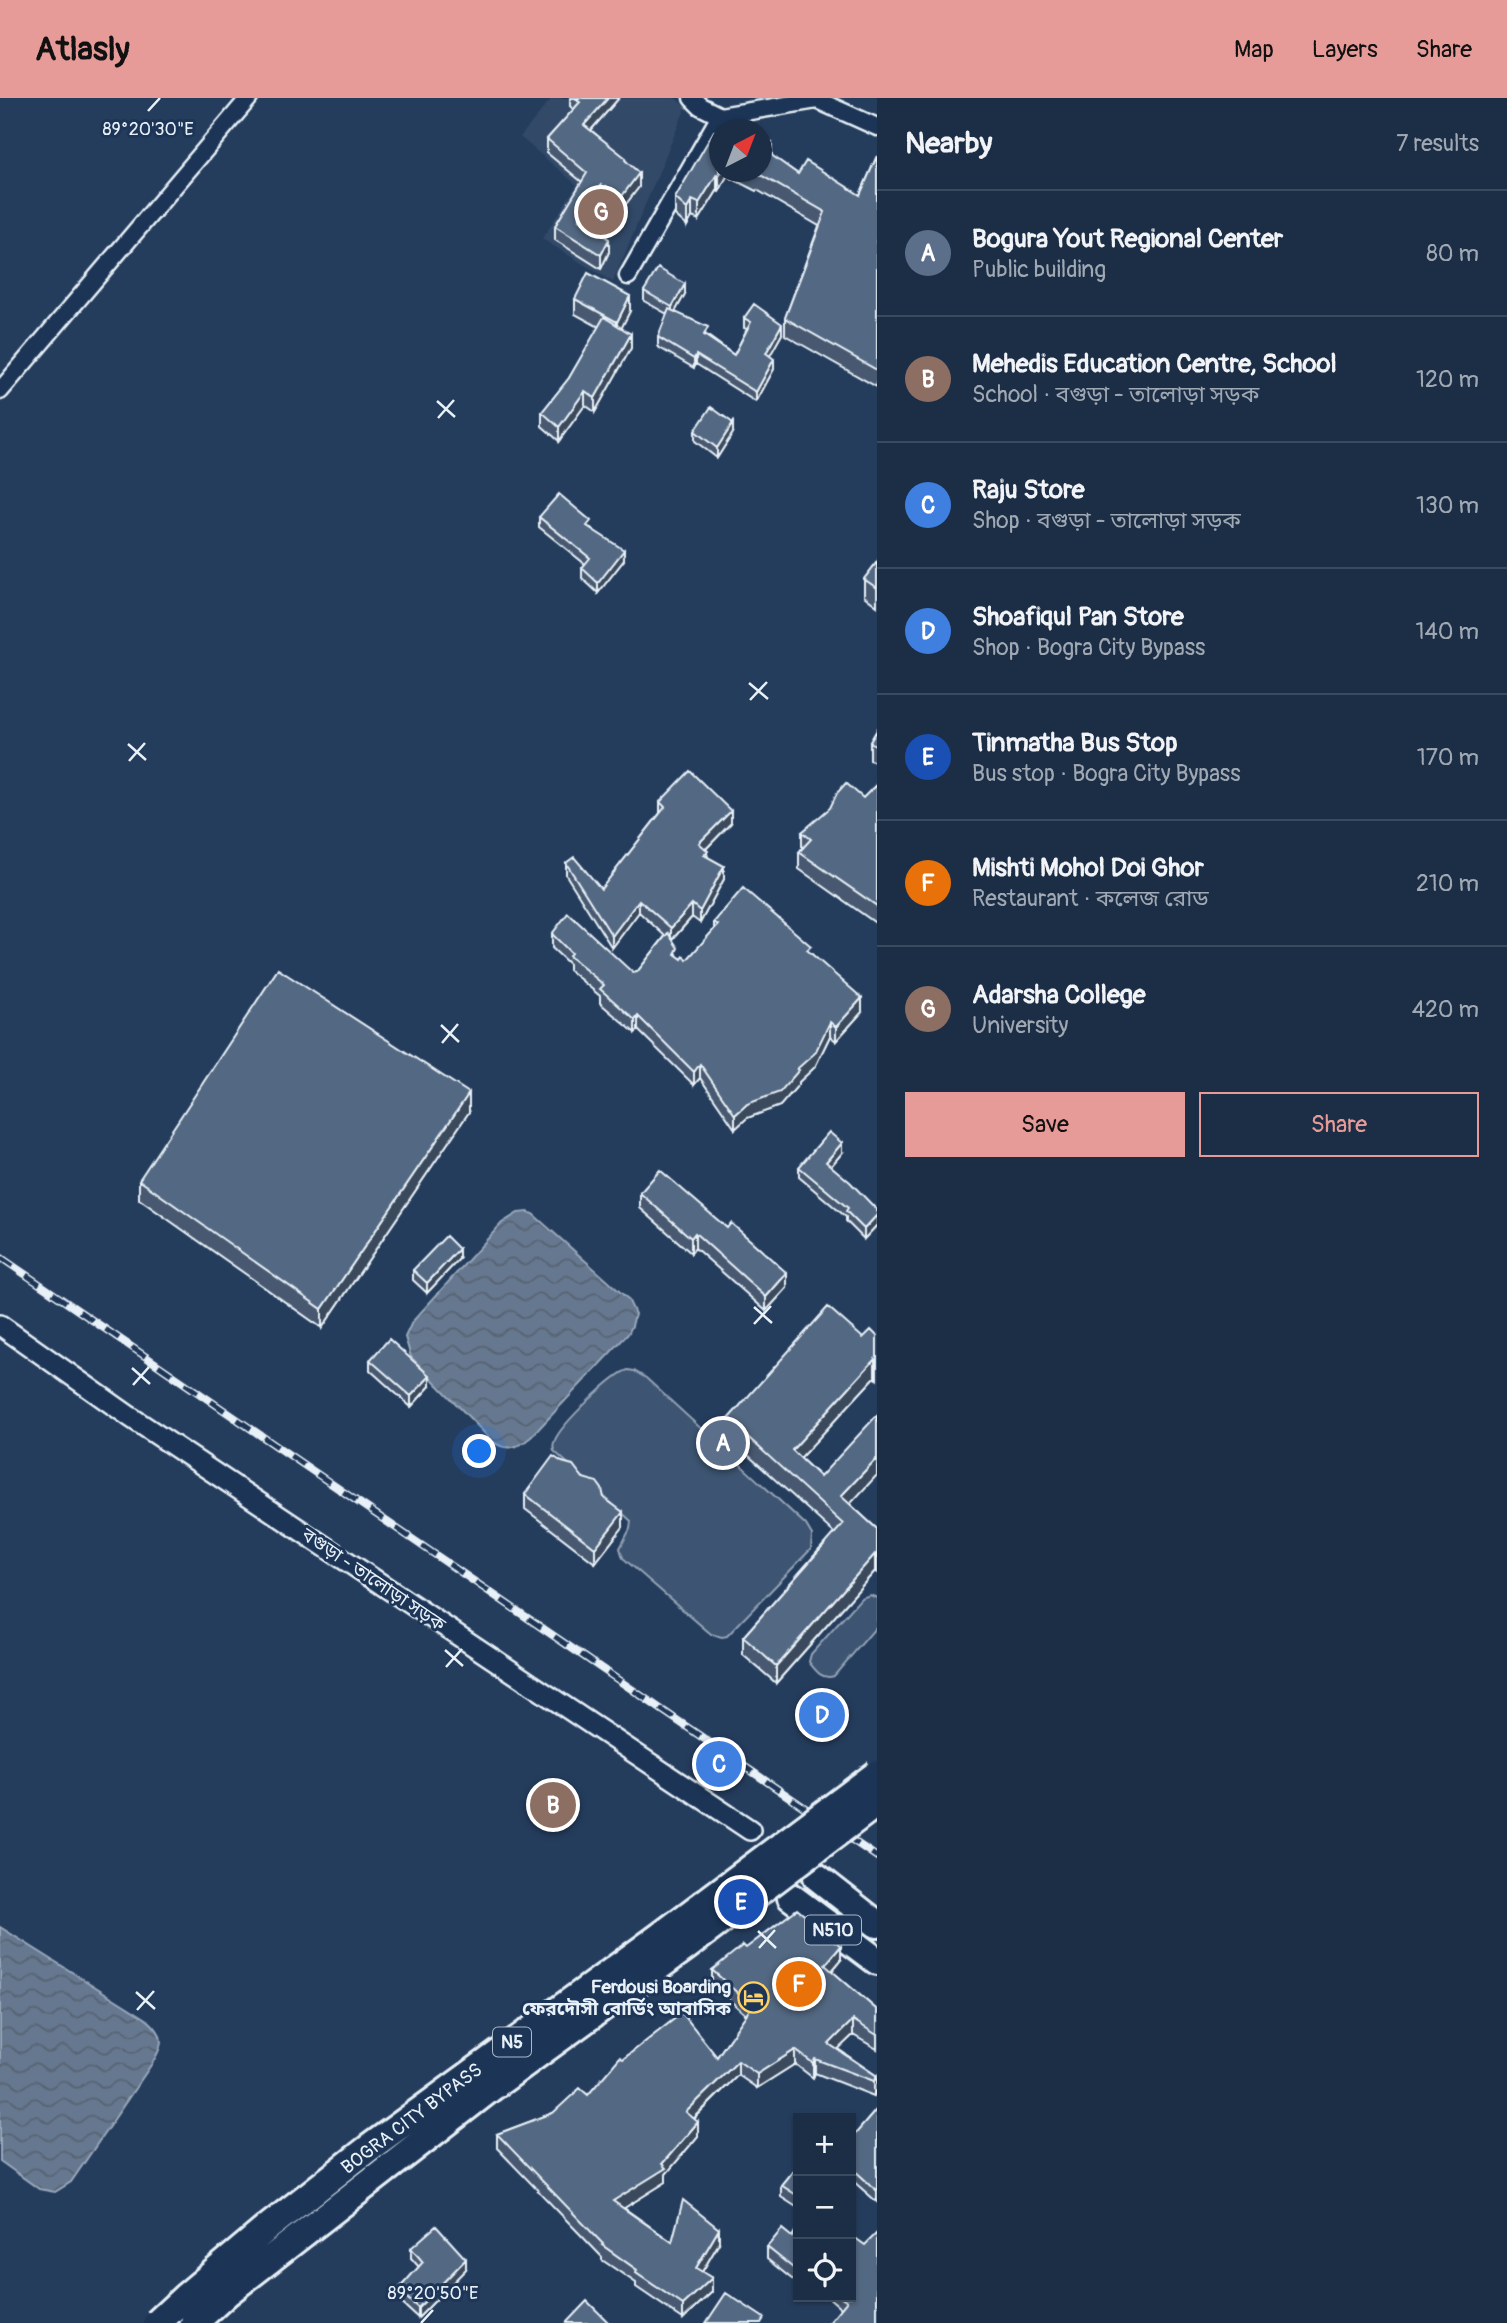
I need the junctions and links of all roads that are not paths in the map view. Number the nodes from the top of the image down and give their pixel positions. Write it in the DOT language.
graph roads {
  1 [pos="249,98"];
  2 [pos="692,98"];
  3 [pos="720,116"];
  4 [pos="877,127"];
  5 [pos="628,276"];
  6 [pos="0,391"];
  7 [pos="0,1325"];
  8 [pos="877,1774"];
  9 [pos="877,1803"];
  10 [pos="750,1830"];
  11 [pos="817,1877"];
  12 [pos="791,1896"];
  13 [pos="877,1924"];
  14 [pos="877,1961"];
  15 [pos="157,2323"];
  16 [pos="194,2323"];
  1 -- 6 [label="street"];
  2 -- 3 [label="street"];
  3 -- 4 [label="street"];
  3 -- 5 [label="street"];
  7 -- 10 [label="street, বগুড়া - তালোড়া সড়ক"];
  8 -- 15 [label="highway, BOGRA CITY BYPASS / N5, bridge"];
  9 -- 16 [label="highway, BOGRA CITY BYPASS / N5, bridge"];
  11 -- 13 [label="highway, N510"];
  12 -- 14 [label="highway, N510"];
}
